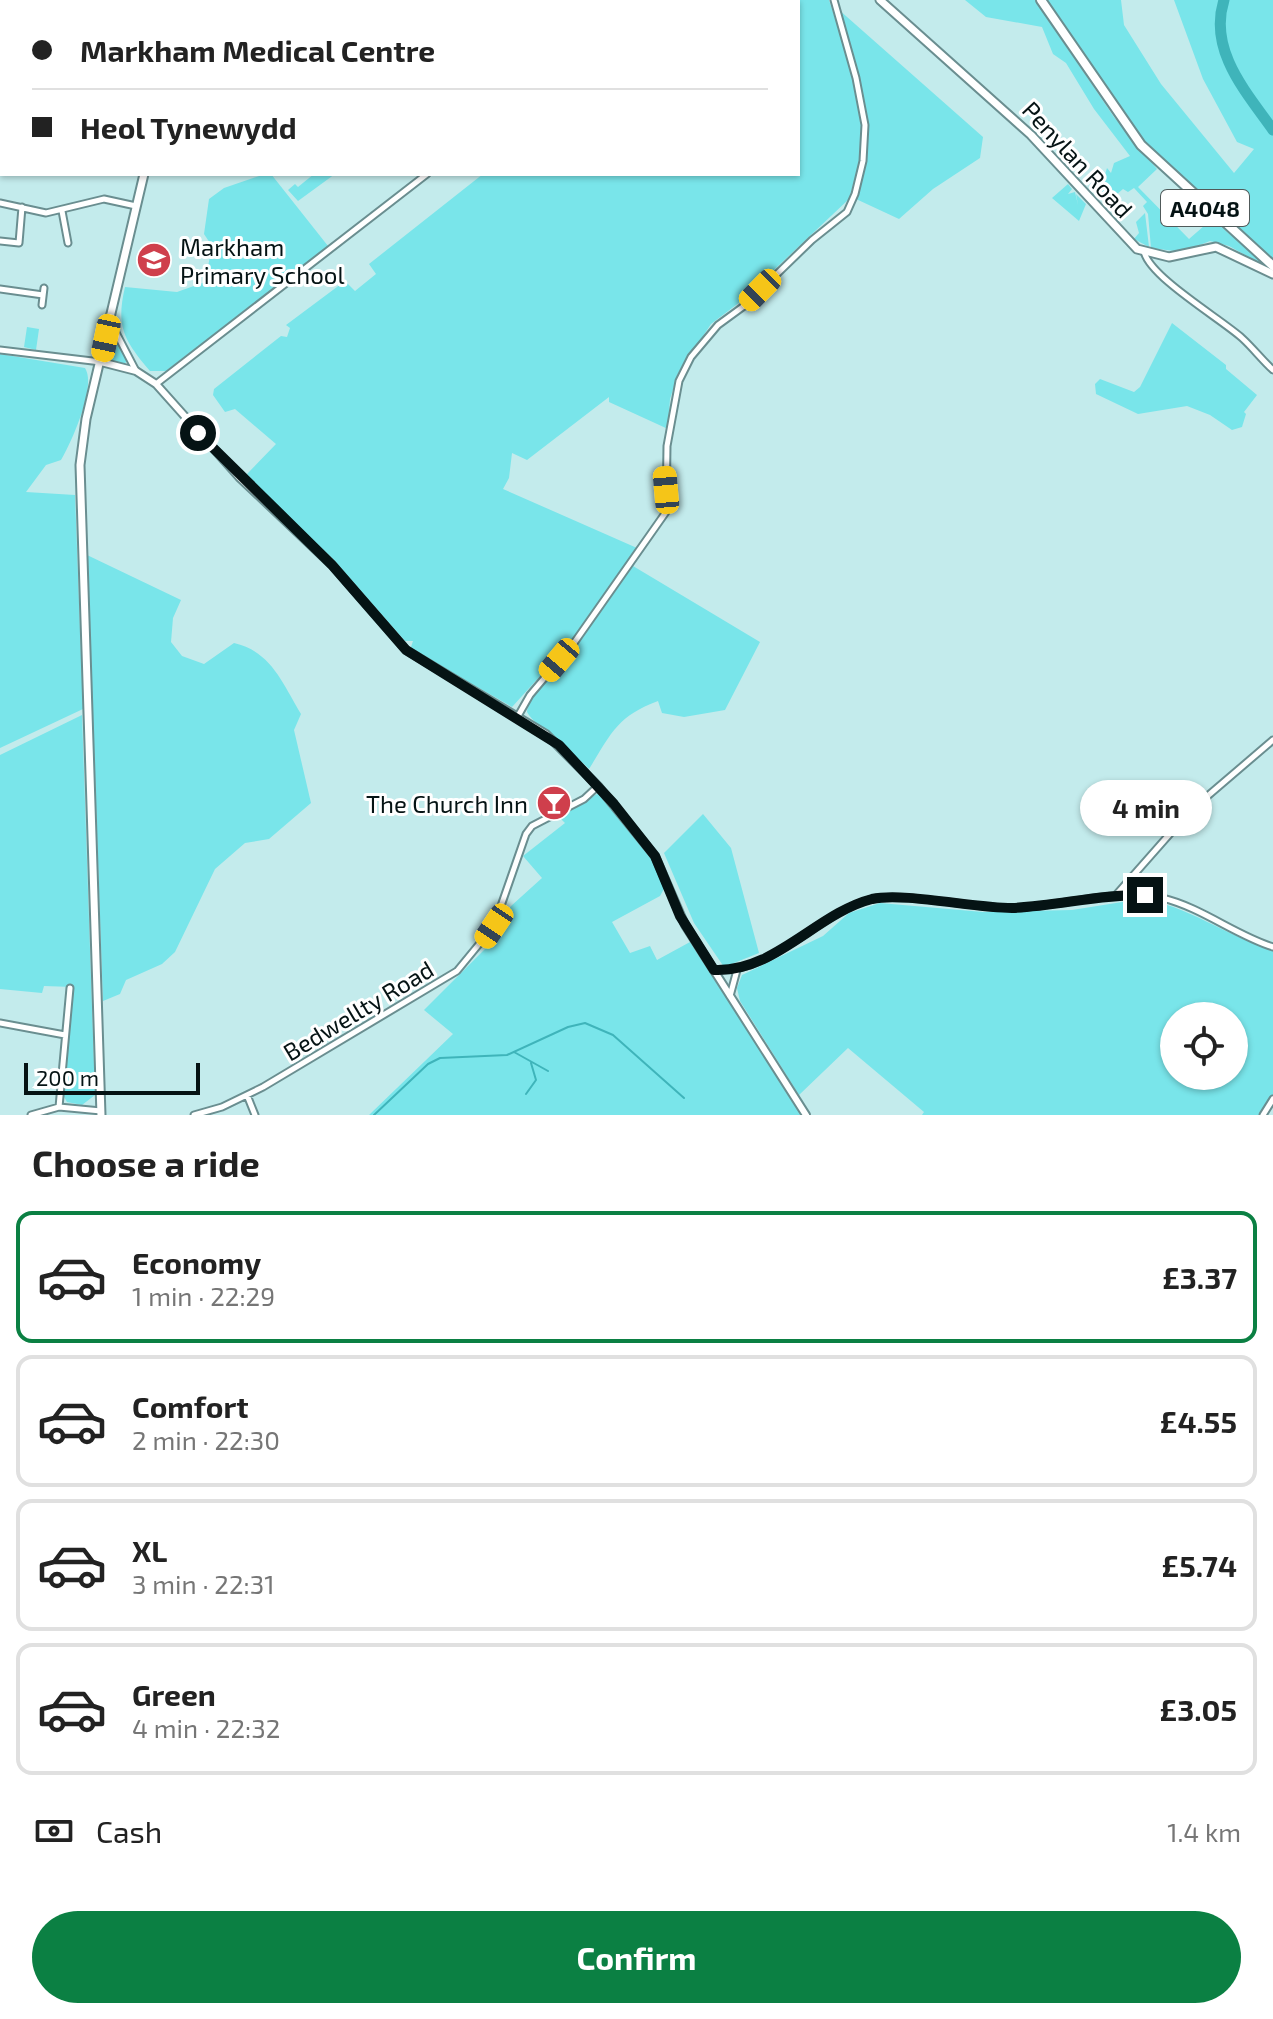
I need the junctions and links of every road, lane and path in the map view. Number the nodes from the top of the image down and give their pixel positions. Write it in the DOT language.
graph roads {
  1 [pos="834,0"];
  2 [pos="880,0"];
  3 [pos="1041,0"];
  4 [pos="144,176"];
  5 [pos="424,176"];
  6 [pos="0,203"];
  7 [pos="136,206"];
  8 [pos="22,207"];
  9 [pos="62,211"];
  10 [pos="0,241"];
  11 [pos="68,243"];
  12 [pos="1144,251"];
  13 [pos="1273,266"];
  14 [pos="1273,274"];
  15 [pos="0,289"];
  16 [pos="42,305"];
  17 [pos="109,320"];
  18 [pos="0,350"];
  19 [pos="101,362"];
  20 [pos="1273,370"];
  21 [pos="136,371"];
  22 [pos="156,384"];
  23 [pos="518,716"];
  24 [pos="1273,740"];
  25 [pos="598,786"];
  26 [pos="1115,896"];
  27 [pos="1273,947"];
  28 [pos="714,970"];
  29 [pos="737,970"];
  30 [pos="70,988"];
  31 [pos="730,996"];
  32 [pos="0,1023"];
  33 [pos="65,1035"];
  34 [pos="247,1095"];
  35 [pos="1273,1099"];
  36 [pos="59,1107"];
  37 [pos="101,1113"];
  38 [pos="31,1115"];
  39 [pos="194,1115"];
  40 [pos="255,1115"];
  41 [pos="806,1115"];
  42 [pos="1263,1115"];
  1 -- 23 [label="street"];
  2 -- 12 [label="main road, Penylan Road"];
  3 -- 13 [label="main road, A4048"];
  4 -- 7 [label="main road"];
  5 -- 22 [label="street"];
  6 -- 8 [label="street"];
  7 -- 9 [label="street"];
  7 -- 17 [label="main road"];
  8 -- 9 [label="street"];
  8 -- 10 [label="street"];
  9 -- 11 [label="street"];
  12 -- 14 [label="main road"];
  12 -- 20 [label="street"];
  15 -- 16 [label="street"];
  17 -- 19 [label="main road"];
  17 -- 21 [label="street"];
  18 -- 19 [label="street"];
  19 -- 21 [label="street"];
  19 -- 37 [label="main road"];
  21 -- 22 [label="street"];
  22 -- 23 [label="street"];
  23 -- 25 [label="street"];
  24 -- 26 [label="street"];
  25 -- 28 [label="street"];
  25 -- 34 [label="street, Bedwellty Road"];
  26 -- 27 [label="street"];
  26 -- 29 [label="street"];
  28 -- 29 [label="street"];
  28 -- 31 [label="street"];
  29 -- 31 [label="street"];
  30 -- 33 [label="street"];
  31 -- 41 [label="street"];
  32 -- 33 [label="street"];
  33 -- 36 [label="street"];
  34 -- 39 [label="street, Bedwellty Road"];
  34 -- 40 [label="street"];
  35 -- 42 [label="street"];
  36 -- 37 [label="street"];
  36 -- 38 [label="street"];
}
